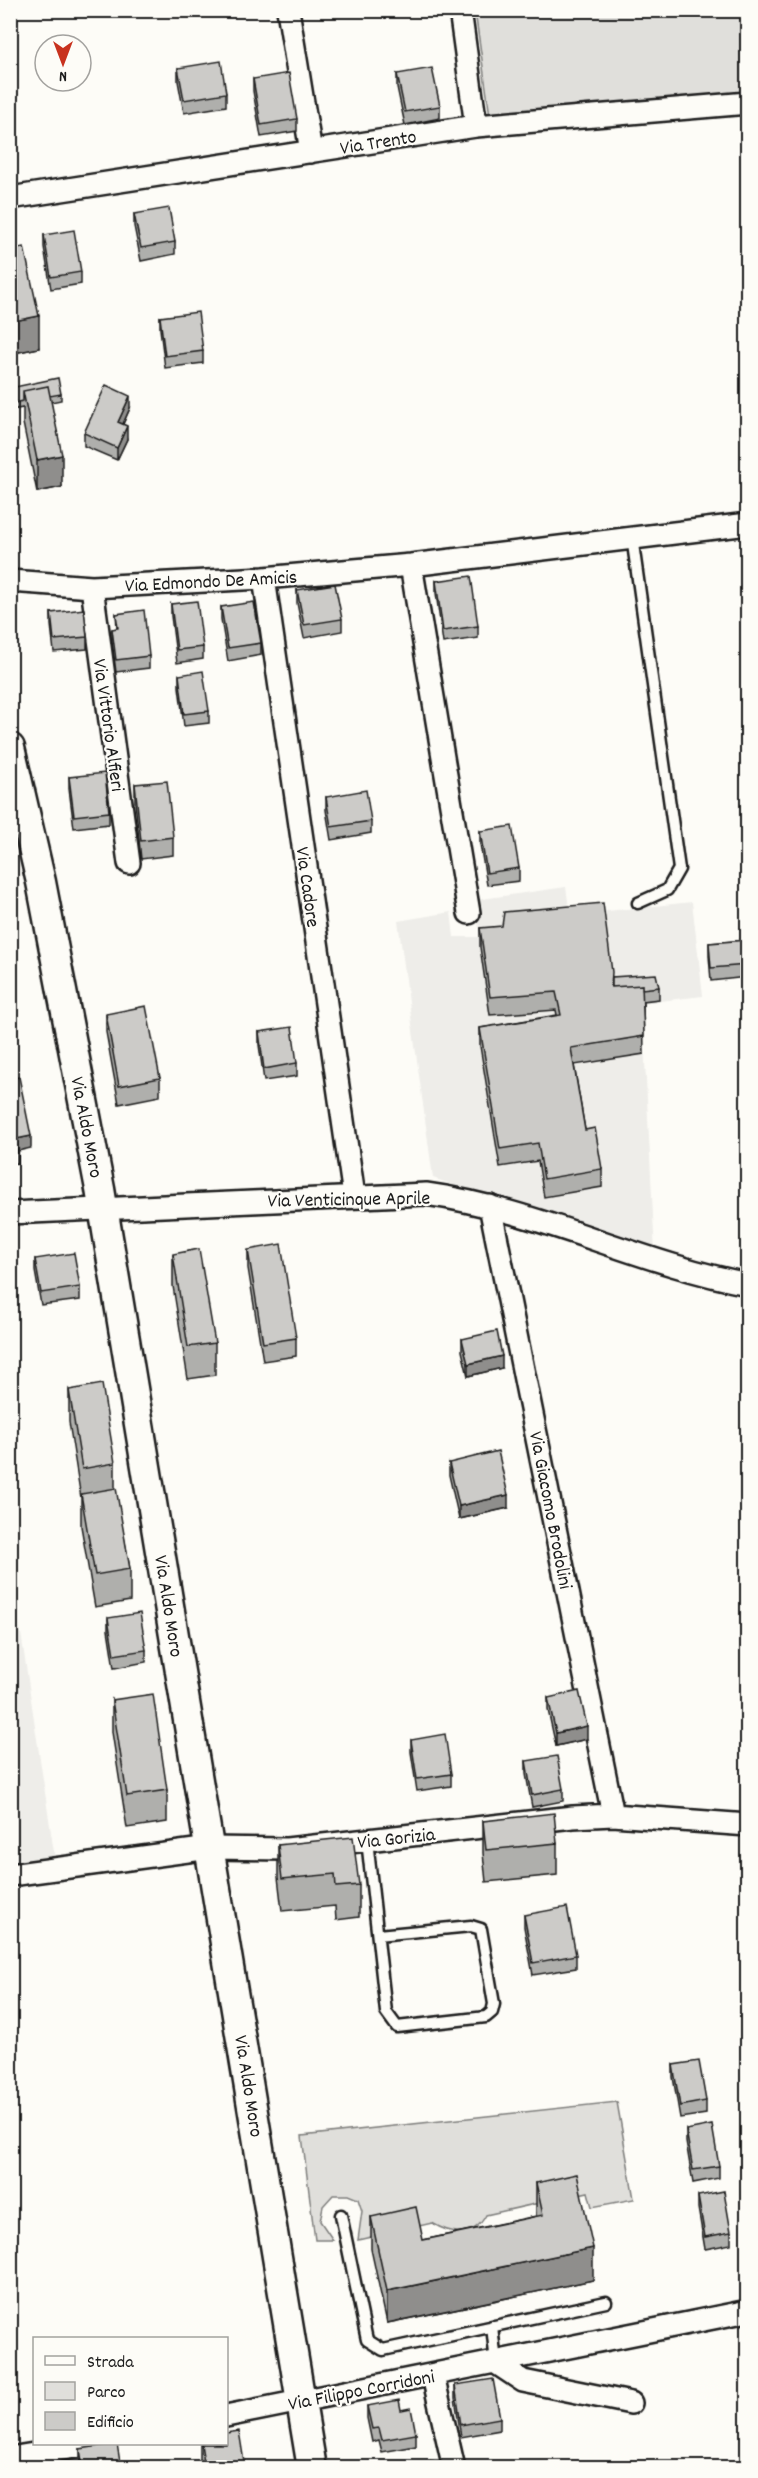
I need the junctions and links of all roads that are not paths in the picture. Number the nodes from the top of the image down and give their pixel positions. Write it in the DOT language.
graph roads {
  1 [pos="288,10"];
  2 [pos="460,10"];
  3 [pos="747,103"];
  4 [pos="477,126"];
  5 [pos="311,152"];
  6 [pos="10,198"];
  7 [pos="747,524"];
  8 [pos="632,537"];
  9 [pos="411,566"];
  10 [pos="264,579"];
  11 [pos="10,581"];
  12 [pos="92,587"];
  13 [pos="10,748"];
  14 [pos="129,863"];
  15 [pos="638,903"];
  16 [pos="469,913"];
  17 [pos="354,1196"];
  18 [pos="490,1206"];
  19 [pos="103,1208"];
  20 [pos="10,1213"];
  21 [pos="747,1284"];
  22 [pos="614,1815"];
  23 [pos="747,1825"];
  24 [pos="367,1840"];
  25 [pos="210,1848"];
  26 [pos="10,1875"];
  27 [pos="378,1935"];
  28 [pos="341,2215"];
  29 [pos="606,2302"];
  30 [pos="747,2311"];
  31 [pos="492,2326"];
  32 [pos="496,2363"];
  33 [pos="433,2376"];
  34 [pos="301,2400"];
  35 [pos="631,2403"];
  36 [pos="228,2416"];
  37 [pos="87,2445"];
  38 [pos="10,2458"];
  39 [pos="312,2468"];
  40 [pos="454,2468"];
  1 -- 5 [label="street"];
  2 -- 4 [label="street"];
  3 -- 4 [label="street, Via Trento"];
  4 -- 5 [label="street, Via Trento"];
  5 -- 6 [label="street, Via Trento"];
  7 -- 8 [label="street, Via Edmondo De Amicis"];
  8 -- 9 [label="street, Via Edmondo De Amicis"];
  8 -- 15 [label="lane"];
  9 -- 10 [label="street, Via Edmondo De Amicis"];
  9 -- 16 [label="street"];
  10 -- 12 [label="street, Via Edmondo De Amicis"];
  10 -- 17 [label="street, Via Cadore"];
  11 -- 12 [label="street, Via Edmondo De Amicis"];
  12 -- 14 [label="street, Via Vittorio Alfieri"];
  13 -- 19 [label="main road, Via Aldo Moro"];
  17 -- 18 [label="street, Via Venticinque Aprile"];
  17 -- 19 [label="street, Via Venticinque Aprile"];
  18 -- 21 [label="street, Via Venticinque Aprile"];
  18 -- 22 [label="street, Via Giacomo Brodolini"];
  19 -- 20 [label="street, Via Venticinque Aprile"];
  19 -- 25 [label="main road, Via Aldo Moro"];
  22 -- 23 [label="street, Via Gorizia"];
  22 -- 24 [label="street, Via Gorizia"];
  24 -- 25 [label="street, Via Gorizia"];
  24 -- 27 [label="lane"];
  25 -- 26 [label="street, Via Gorizia"];
  25 -- 34 [label="main road, Via Aldo Moro"];
  27 -- 27 [label="lane"];
  28 -- 31 [label="lane"];
  29 -- 31 [label="lane"];
  30 -- 32 [label="street, Via Filippo Corridoni"];
  31 -- 32 [label="lane"];
  32 -- 33 [label="street, Via Filippo Corridoni"];
  32 -- 35 [label="street"];
  33 -- 34 [label="street, Via Filippo Corridoni"];
  33 -- 40 [label="street"];
  34 -- 36 [label="street, Via Filippo Corridoni"];
  34 -- 39 [label="main road, Via Aldo Moro"];
  37 -- 38 [label="street"];
}
